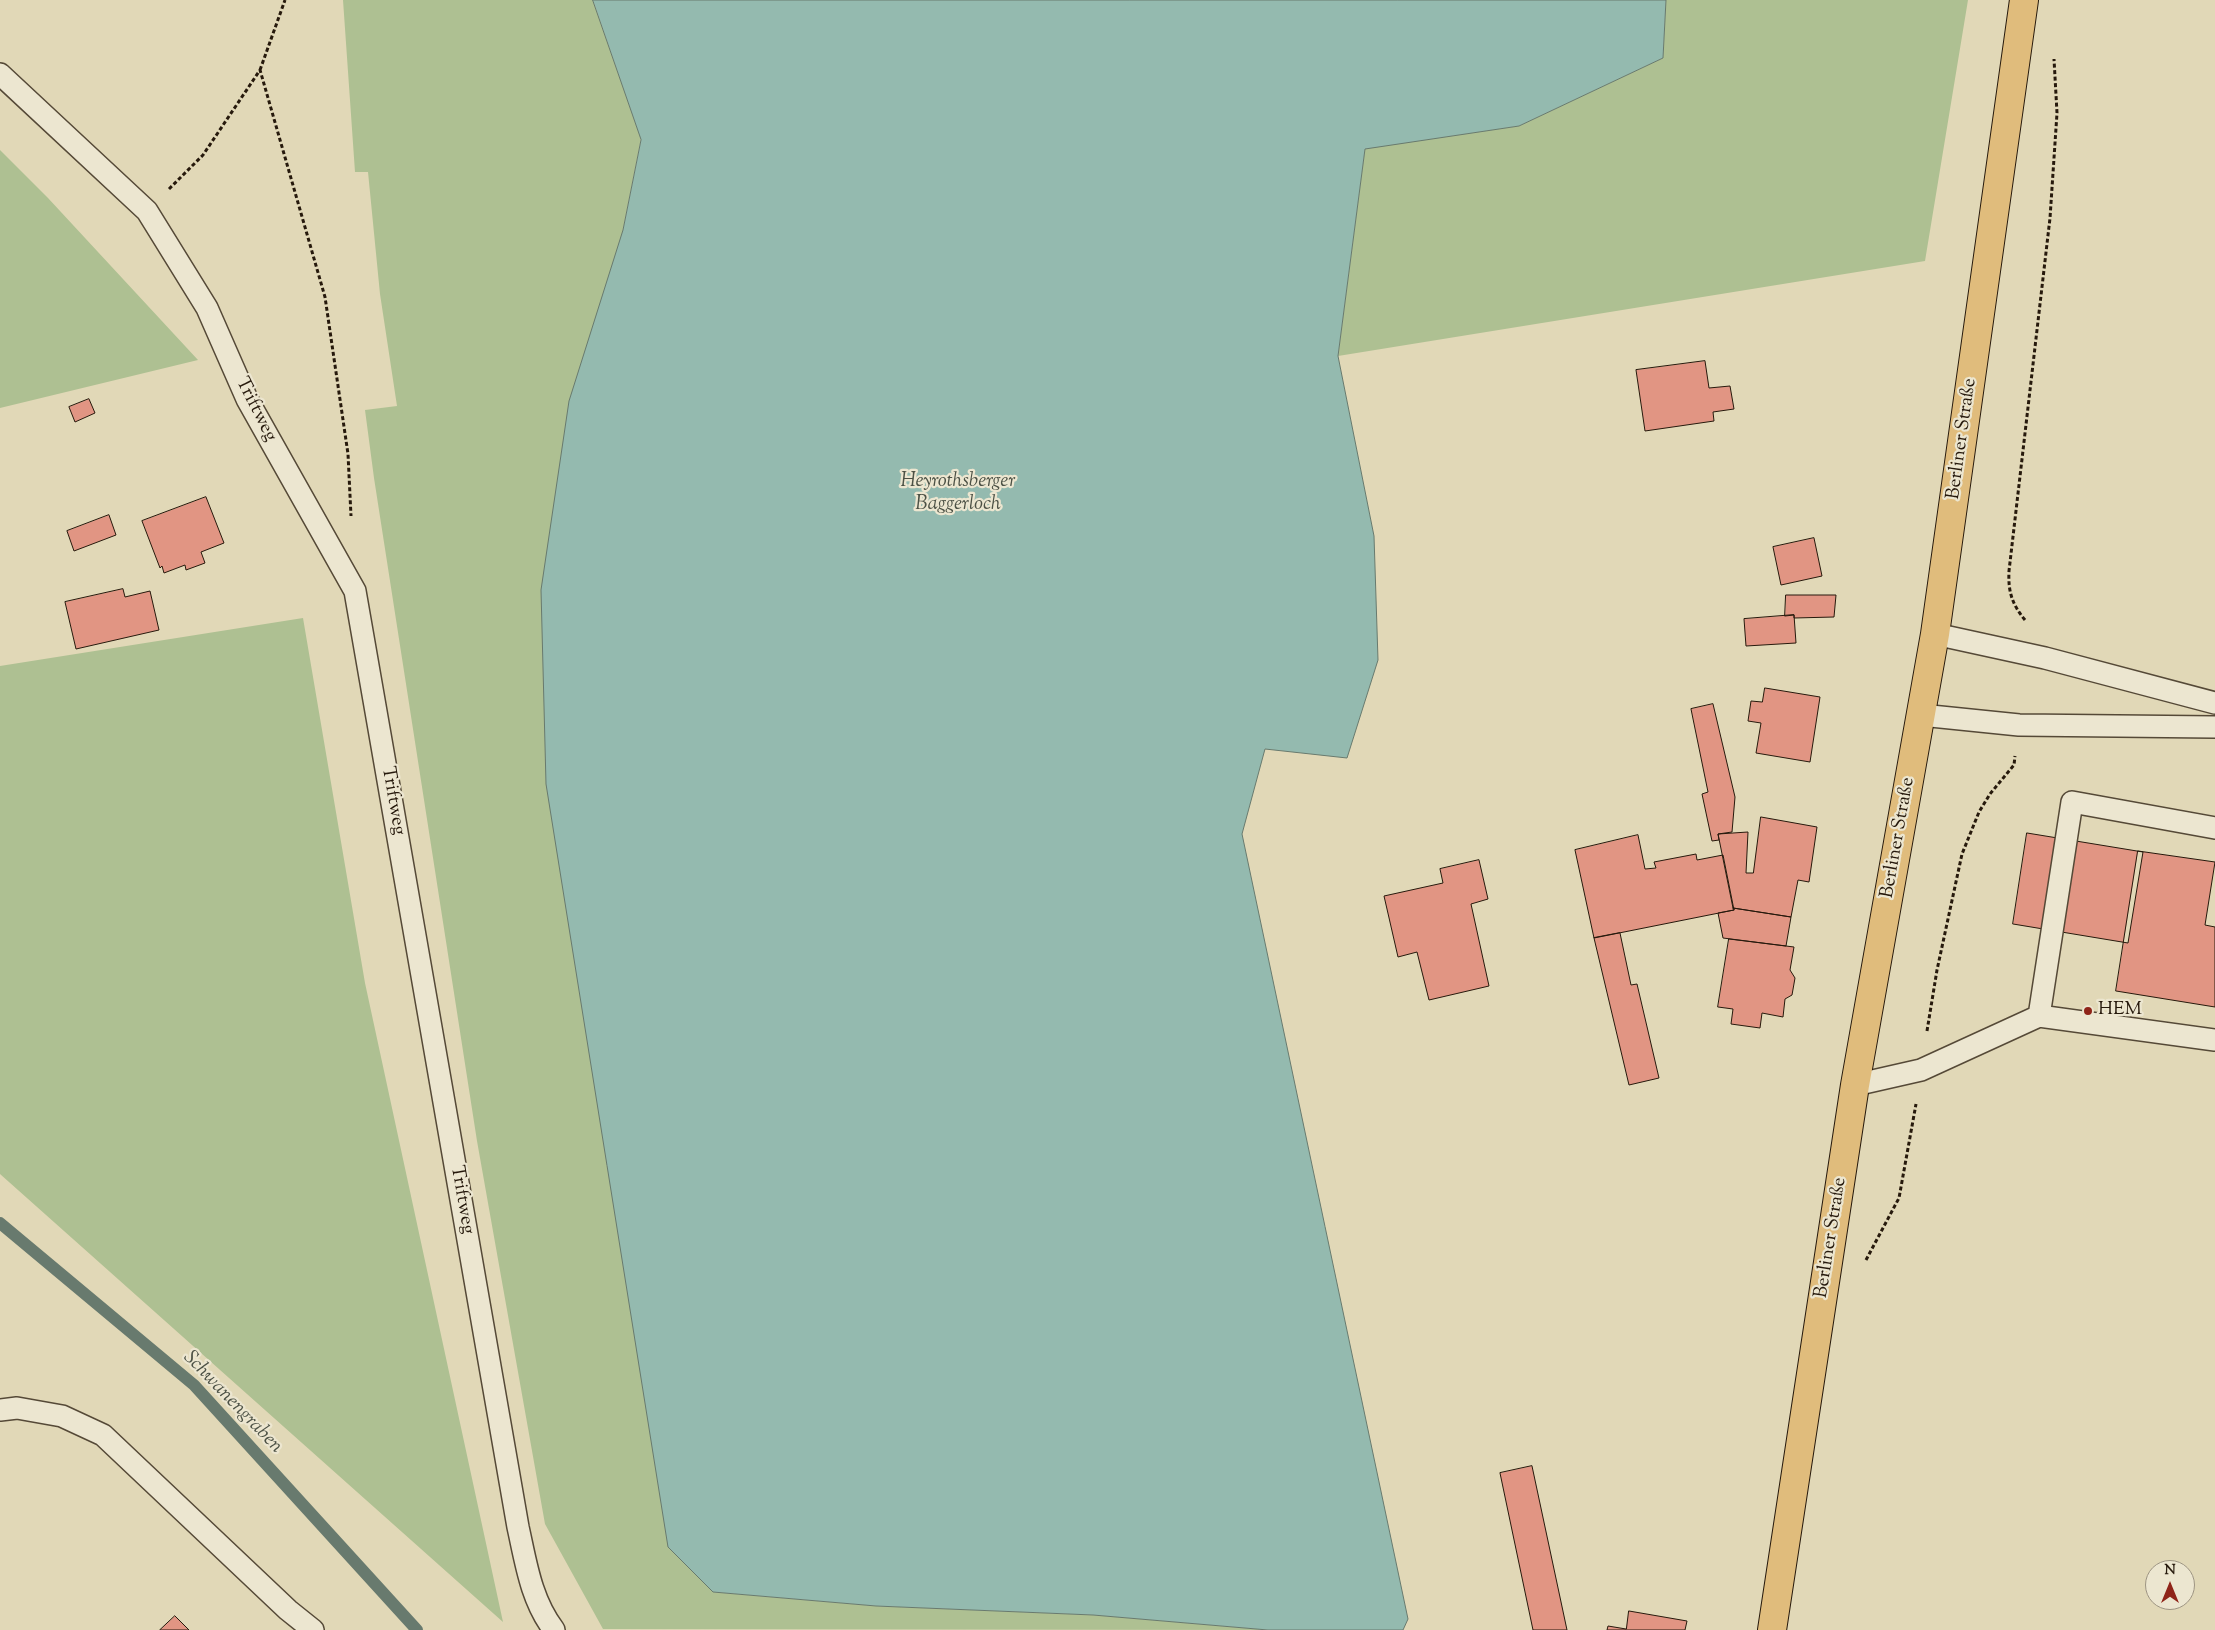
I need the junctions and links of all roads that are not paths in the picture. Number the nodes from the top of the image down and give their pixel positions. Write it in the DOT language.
graph roads {
  1 [pos="2024,0"];
  2 [pos="0,74"];
  3 [pos="1935,634"];
  4 [pos="2215,703"];
  5 [pos="1921,715"];
  6 [pos="2215,727"];
  7 [pos="2215,828"];
  8 [pos="2039,1016"];
  9 [pos="2215,1040"];
  10 [pos="1856,1085"];
  11 [pos="0,1410"];
  12 [pos="313,1630"];
  13 [pos="554,1630"];
  14 [pos="1772,1630"];
  1 -- 3 [label="main road, Berliner Straße"];
  2 -- 13 [label="lane, Triftweg"];
  3 -- 4 [label="lane"];
  3 -- 5 [label="main road, Berliner Straße"];
  5 -- 6 [label="lane"];
  5 -- 10 [label="main road, Berliner Straße"];
  7 -- 8 [label="lane"];
  8 -- 9 [label="lane"];
  8 -- 10 [label="lane"];
  10 -- 14 [label="main road, Berliner Straße"];
  11 -- 12 [label="lane"];
}
